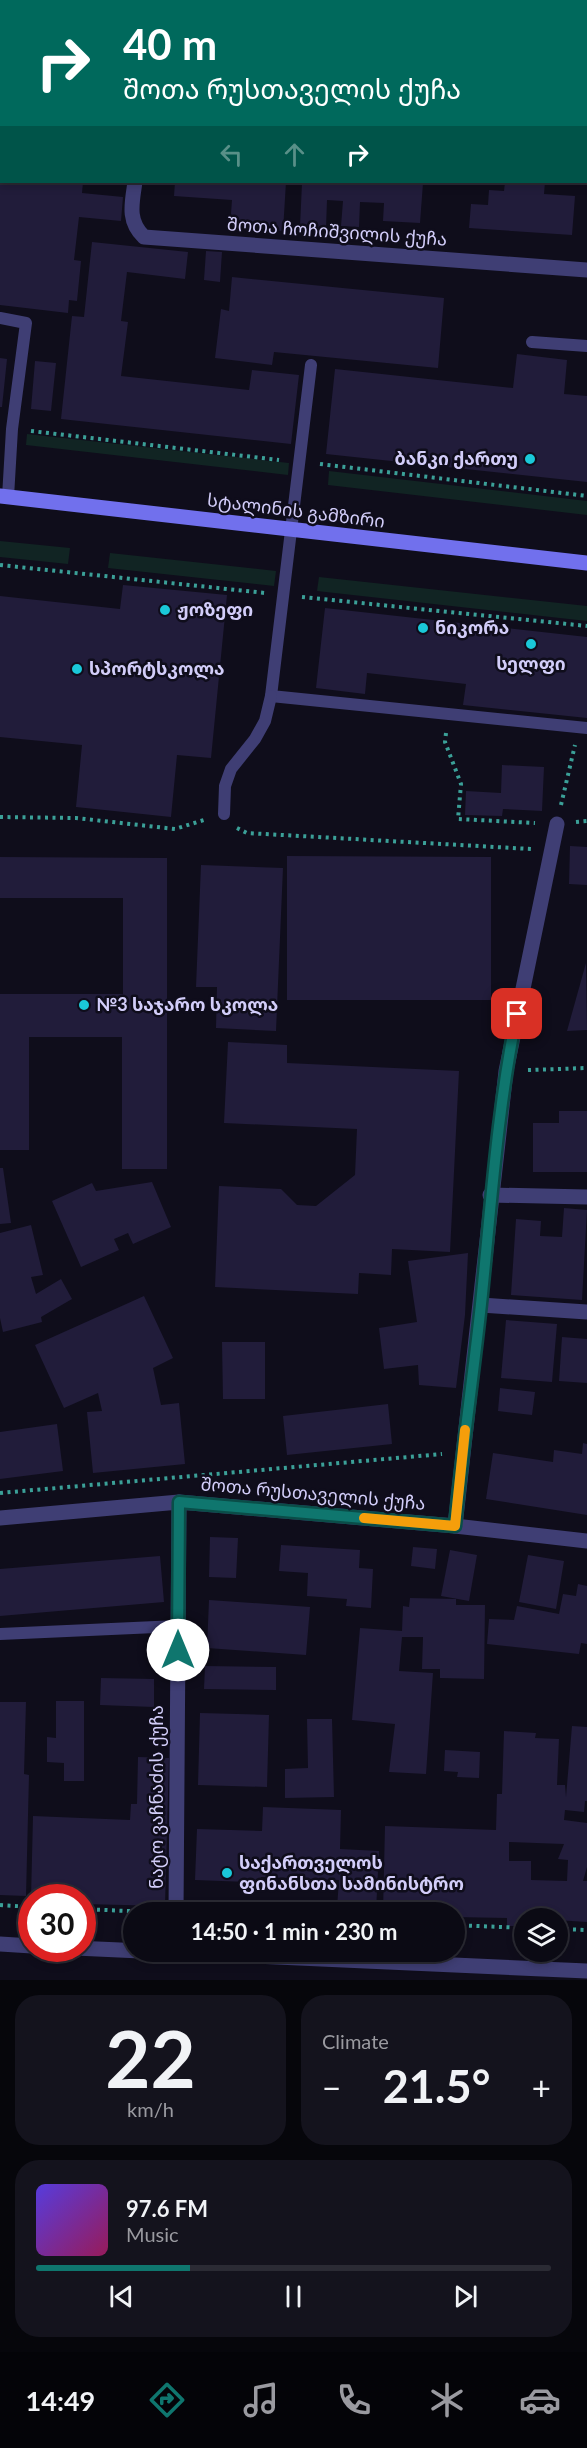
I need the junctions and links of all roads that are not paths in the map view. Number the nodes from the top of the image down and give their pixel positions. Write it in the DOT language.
graph roads {
  1 [pos="135,183"];
  2 [pos="587,270"];
  3 [pos="0,318"];
  4 [pos="532,342"];
  5 [pos="587,346"];
  6 [pos="311,365"];
  7 [pos="4,497"];
  8 [pos="292,530"];
  9 [pos="587,563"];
  10 [pos="271,696"];
  11 [pos="583,727"];
  12 [pos="224,814"];
  13 [pos="556,824"];
  14 [pos="490,1195"];
  15 [pos="587,1197"];
  16 [pos="481,1305"];
  17 [pos="587,1312"];
  18 [pos="179,1502"];
  19 [pos="0,1518"];
  20 [pos="455,1526"];
  21 [pos="587,1541"];
  22 [pos="178,1626"];
  23 [pos="0,1634"];
  24 [pos="176,1902"];
  25 [pos="0,1944"];
  26 [pos="18,1945"];
  27 [pos="96,1949"];
  28 [pos="123,1950"];
  29 [pos="307,1962"];
  30 [pos="587,1971"];
  31 [pos="481,1974"];
  1 -- 2 [label="street, შოთა ჩოჩიშვილის ქუჩა"];
  3 -- 7 [label="lane"];
  4 -- 5 [label="lane"];
  6 -- 8 [label="lane"];
  7 -- 8 [label="main road, სტალინის გამზირი"];
  8 -- 9 [label="main road, სტალინის გამზირი"];
  8 -- 10 [label="lane"];
  10 -- 11 [label="lane"];
  10 -- 12 [label="lane"];
  13 -- 14 [label="street"];
  14 -- 15 [label="street"];
  14 -- 16 [label="street"];
  16 -- 17 [label="street"];
  16 -- 20 [label="street"];
  18 -- 19 [label="street, შოთა რუსთაველის ქუჩა"];
  18 -- 20 [label="street, შოთა რუსთაველის ქუჩა"];
  18 -- 22 [label="street, ნატო ვაჩნაძის ქუჩა"];
  20 -- 21 [label="street, შოთა რუსთაველის ქუჩა"];
  22 -- 23 [label="lane"];
  22 -- 24 [label="street, ნატო ვაჩნაძის ქუჩა"];
  25 -- 26 [label="street"];
  27 -- 28 [label="street"];
  29 -- 31 [label="street"];
  30 -- 31 [label="street"];
}
